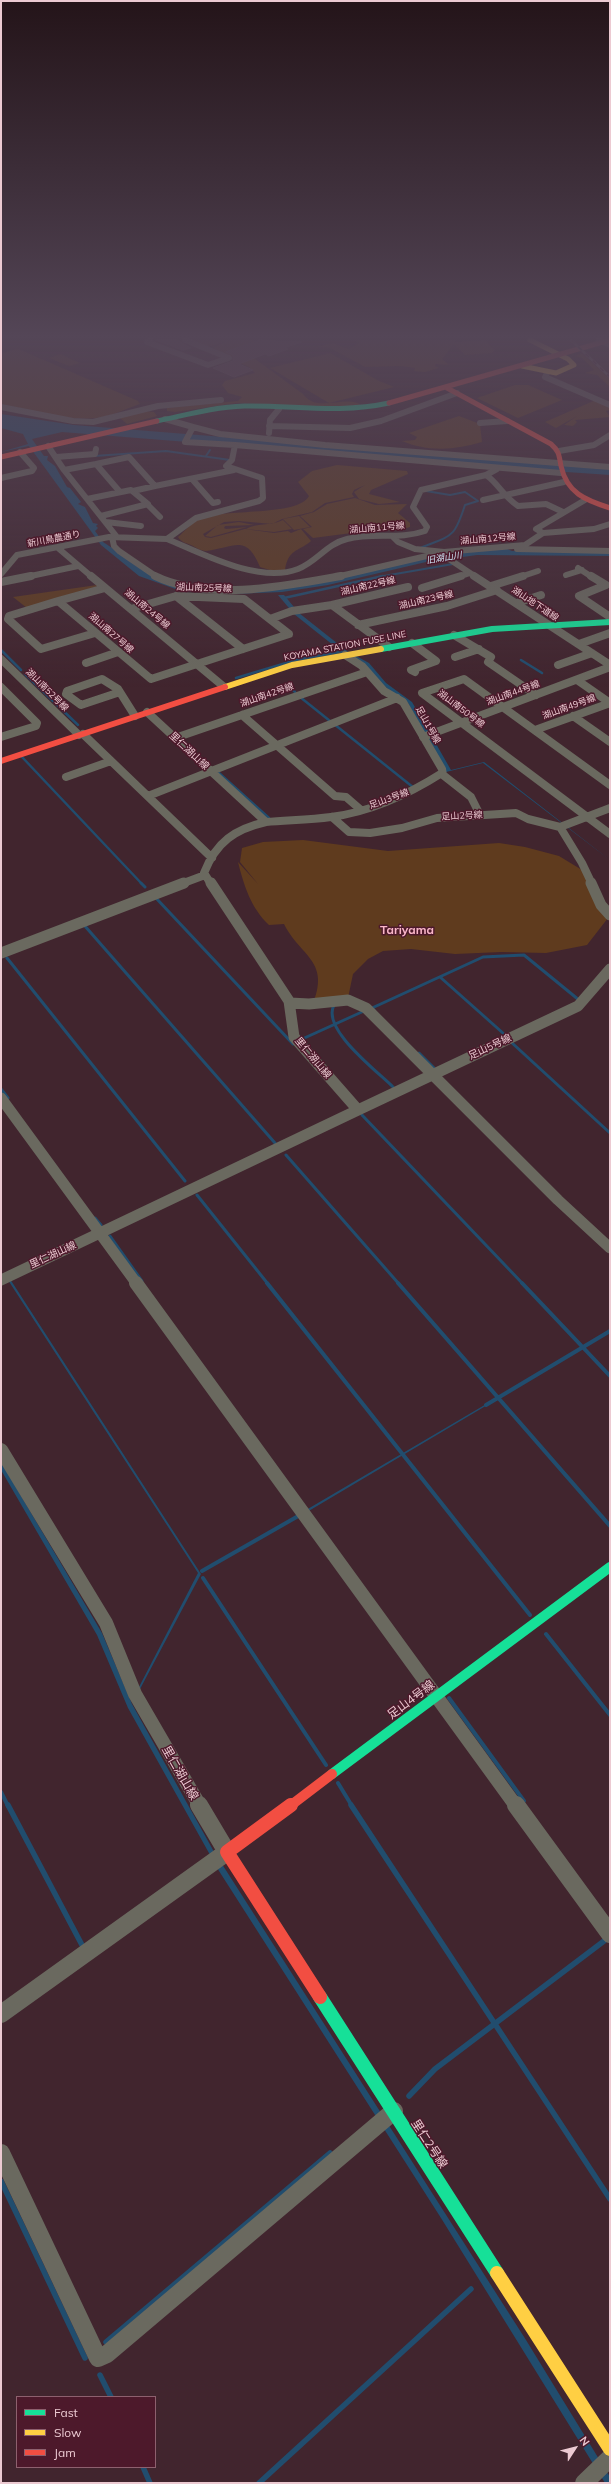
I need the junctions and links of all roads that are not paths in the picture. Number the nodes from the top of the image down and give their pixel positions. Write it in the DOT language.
graph roads {
  1 [pos="26,456"];
  2 [pos="70,456"];
  3 [pos="233,456"];
  4 [pos="360,456"];
  5 [pos="437,456"];
  6 [pos="559,456"];
  7 [pos="56,457"];
  8 [pos="96,464"];
  9 [pos="610,467"];
  10 [pos="498,468"];
  11 [pos="560,468"];
  12 [pos="64,470"];
  13 [pos="234,470"];
  14 [pos="486,475"];
  15 [pos="1,478"];
  16 [pos="192,479"];
  17 [pos="564,482"];
  18 [pos="155,486"];
  19 [pos="133,491"];
  20 [pos="120,492"];
  21 [pos="503,495"];
  22 [pos="87,499"];
  23 [pos="483,500"];
  24 [pos="585,500"];
  25 [pos="218,502"];
  26 [pos="148,505"];
  27 [pos="610,508"];
  28 [pos="563,512"];
  29 [pos="160,517"];
  30 [pos="103,519"];
  31 [pos="610,524"];
  32 [pos="141,526"];
  33 [pos="543,533"];
  34 [pos="393,536"];
  35 [pos="113,537"];
  36 [pos="167,539"];
  37 [pos="509,546"];
  38 [pos="58,548"];
  39 [pos="610,551"];
  40 [pos="446,555"];
  41 [pos="78,566"];
  42 [pos="538,571"];
  43 [pos="470,573"];
  44 [pos="1,574"];
  45 [pos="566,575"];
  46 [pos="1,582"];
  47 [pos="608,586"];
  48 [pos="408,587"];
  49 [pos="105,588"];
  50 [pos="422,588"];
  51 [pos="494,588"];
  52 [pos="541,595"];
  53 [pos="176,596"];
  54 [pos="58,601"];
  55 [pos="517,604"];
  56 [pos="332,605"];
  57 [pos="131,609"];
  58 [pos="610,617"];
  59 [pos="270,619"];
  60 [pos="610,622"];
  61 [pos="597,623"];
  62 [pos="358,625"];
  63 [pos="548,625"];
  64 [pos="610,632"];
  65 [pos="95,633"];
  66 [pos="454,635"];
  67 [pos="412,643"];
  68 [pos="579,644"];
  69 [pos="389,647"];
  70 [pos="482,648"];
  71 [pos="243,649"];
  72 [pos="118,652"];
  73 [pos="592,653"];
  74 [pos="345,655"];
  75 [pos="455,657"];
  76 [pos="1,658"];
  77 [pos="86,663"];
  78 [pos="197,664"];
  79 [pos="558,665"];
  80 [pos="610,666"];
  81 [pos="367,672"];
  82 [pos="414,672"];
  83 [pos="577,680"];
  84 [pos="223,686"];
  85 [pos="1,687"];
  86 [pos="120,692"];
  87 [pos="536,696"];
  88 [pos="27,697"];
  89 [pos="397,698"];
  90 [pos="610,703"];
  91 [pos="503,708"];
  92 [pos="147,712"];
  93 [pos="242,715"];
  94 [pos="135,716"];
  95 [pos="573,716"];
  96 [pos="462,722"];
  97 [pos="535,730"];
  98 [pos="81,735"];
  99 [pos="426,736"];
  100 [pos="1,737"];
  101 [pos="174,738"];
  102 [pos="610,742"];
  103 [pos="277,744"];
  104 [pos="1,761"];
  105 [pos="111,761"];
  106 [pos="212,773"];
  107 [pos="442,773"];
  108 [pos="66,777"];
  109 [pos="610,785"];
  110 [pos="148,796"];
  111 [pos="610,808"];
  112 [pos="360,810"];
  113 [pos="480,815"];
  114 [pos="332,817"];
  115 [pos="588,818"];
  116 [pos="266,822"];
  117 [pos="560,827"];
  118 [pos="610,834"];
  119 [pos="212,858"];
  120 [pos="205,875"];
  121 [pos="610,915"];
  122 [pos="1,953"];
  123 [pos="610,969"];
  124 [pos="290,1003"];
  125 [pos="433,1074"];
  126 [pos="1,1098"];
  127 [pos="358,1110"];
  128 [pos="100,1233"];
  129 [pos="610,1248"];
  130 [pos="1,1280"];
  131 [pos="1,1450"];
  132 [pos="610,1567"];
  133 [pos="437,1696"];
  134 [pos="227,1852"];
  135 [pos="610,1934"];
  136 [pos="1,2014"];
  137 [pos="394,2111"];
  138 [pos="1,2153"];
  139 [pos="610,2449"];
  140 [pos="610,2458"];
  141 [pos="588,2479"];
  1 -- 15 [label="street"];
  2 -- 7 [label="street"];
  3 -- 13 [label="street"];
  4 -- 10 [label="street"];
  5 -- 11 [label="street"];
  6 -- 11 [label="main road"];
  7 -- 12 [label="street"];
  8 -- 12 [label="street"];
  8 -- 18 [label="street"];
  8 -- 20 [label="street"];
  9 -- 11 [label="street"];
  10 -- 11 [label="street"];
  10 -- 14 [label="street, 湖山南11号線"];
  11 -- 17 [label="main road"];
  12 -- 22 [label="street"];
  13 -- 16 [label="street"];
  13 -- 36 [label="street"];
  14 -- 21 [label="street"];
  14 -- 34 [label="street, 湖山南11号線"];
  16 -- 18 [label="street"];
  16 -- 25 [label="street"];
  17 -- 21 [label="street"];
  17 -- 24 [label="main road"];
  18 -- 19 [label="street"];
  19 -- 20 [label="street"];
  19 -- 26 [label="street"];
  20 -- 22 [label="street"];
  21 -- 23 [label="street"];
  21 -- 28 [label="street"];
  22 -- 30 [label="street"];
  24 -- 27 [label="main road"];
  24 -- 28 [label="street"];
  26 -- 29 [label="street"];
  26 -- 30 [label="street"];
  28 -- 33 [label="street"];
  30 -- 32 [label="street"];
  30 -- 35 [label="street"];
  31 -- 33 [label="street"];
  33 -- 37 [label="street, 湖山南12号線"];
  34 -- 36 [label="street, 湖山南11号線"];
  34 -- 40 [label="street, 湖山南12号線"];
  35 -- 36 [label="street"];
  35 -- 38 [label="street, 新川鳥農通り"];
  35 -- 40 [label="street"];
  37 -- 39 [label="street"];
  37 -- 40 [label="street, 湖山南12号線"];
  38 -- 41 [label="street, 湖山南24号線"];
  38 -- 44 [label="street, 新川鳥農通り"];
  40 -- 43 [label="street, 湖山地下道線"];
  41 -- 46 [label="street"];
  41 -- 49 [label="street, 湖山南24号線"];
  42 -- 51 [label="street, 湖山南23号線"];
  43 -- 50 [label="street"];
  43 -- 51 [label="street, 湖山地下道線"];
  45 -- 47 [label="street"];
  47 -- 58 [label="street"];
  48 -- 56 [label="street, 湖山南22号線"];
  49 -- 54 [label="street"];
  49 -- 57 [label="street, 湖山南24号線"];
  51 -- 55 [label="street, 湖山地下道線"];
  51 -- 62 [label="street, 湖山南23号線"];
  52 -- 55 [label="street"];
  53 -- 57 [label="street, 湖山南25号線"];
  53 -- 59 [label="street, 湖山南25号線"];
  53 -- 71 [label="street"];
  54 -- 65 [label="street, 湖山南27号線"];
  54 -- 65 [label="street"];
  55 -- 63 [label="street, 湖山地下道線"];
  56 -- 59 [label="street, 湖山南22号線"];
  56 -- 62 [label="street"];
  57 -- 78 [label="street, 湖山南24号線"];
  59 -- 71 [label="street, 湖山南25号線"];
  60 -- 61 [label="main road, KOYAMA STATION FUSE LINE"];
  61 -- 63 [label="main road, KOYAMA STATION FUSE LINE"];
  61 -- 64 [label="street"];
  62 -- 69 [label="street"];
  63 -- 66 [label="main road, KOYAMA STATION FUSE LINE"];
  63 -- 68 [label="street, 湖山地下道線"];
  64 -- 68 [label="street"];
  65 -- 72 [label="street, 湖山南27号線"];
  66 -- 67 [label="main road, KOYAMA STATION FUSE LINE"];
  66 -- 70 [label="street"];
  67 -- 69 [label="main road, KOYAMA STATION FUSE LINE"];
  67 -- 82 [label="street"];
  68 -- 73 [label="street, 湖山地下道線"];
  69 -- 74 [label="main road, KOYAMA STATION FUSE LINE"];
  70 -- 75 [label="street"];
  70 -- 87 [label="street"];
  71 -- 78 [label="street, 湖山南25号線"];
  72 -- 77 [label="street"];
  72 -- 78 [label="street, 湖山南27号線"];
  73 -- 79 [label="street"];
  73 -- 80 [label="street, 湖山地下道線"];
  74 -- 81 [label="street, 足山1号線"];
  74 -- 84 [label="main road, KOYAMA STATION FUSE LINE"];
  76 -- 88 [label="street, 湖山南52号線"];
  78 -- 84 [label="street, 湖山南24号線"];
  80 -- 83 [label="street, 湖山南44号線"];
  81 -- 89 [label="street, 足山1号線"];
  81 -- 93 [label="street, 湖山南42号線"];
  83 -- 87 [label="street, 湖山南44号線"];
  83 -- 90 [label="street"];
  84 -- 92 [label="main road, KOYAMA STATION FUSE LINE"];
  85 -- 88 [label="street"];
  86 -- 86 [label="street"];
  86 -- 94 [label="street"];
  87 -- 91 [label="street, 湖山南44号線"];
  88 -- 98 [label="street, 湖山南52号線"];
  88 -- 100 [label="street"];
  89 -- 99 [label="street, 足山1号線"];
  89 -- 103 [label="street"];
  90 -- 95 [label="street, 湖山南49号線"];
  91 -- 96 [label="street, 湖山南44号線"];
  91 -- 96 [label="street, 湖山南50号線"];
  91 -- 97 [label="street, 湖山南50号線"];
  92 -- 94 [label="main road, KOYAMA STATION FUSE LINE"];
  92 -- 101 [label="street, 里仁湖山線"];
  93 -- 101 [label="street, 湖山南42号線"];
  93 -- 103 [label="street"];
  94 -- 98 [label="main road, KOYAMA STATION FUSE LINE"];
  95 -- 97 [label="street, 湖山南49号線"];
  95 -- 102 [label="street"];
  96 -- 99 [label="street, 湖山南44号線"];
  96 -- 115 [label="street, 湖山南50号線"];
  97 -- 109 [label="street, 湖山南50号線"];
  98 -- 104 [label="main road, KOYAMA STATION FUSE LINE"];
  98 -- 105 [label="street, 湖山南52号線"];
  99 -- 107 [label="street, 足山1号線"];
  101 -- 106 [label="street, 里仁湖山線"];
  103 -- 106 [label="street"];
  103 -- 112 [label="street"];
  105 -- 108 [label="street"];
  105 -- 110 [label="street, 湖山南52号線"];
  106 -- 110 [label="street"];
  106 -- 116 [label="street, 里仁湖山線"];
  107 -- 112 [label="street, 足山3号線"];
  107 -- 113 [label="street, 足山1号線"];
  110 -- 119 [label="street, 湖山南52号線"];
  111 -- 115 [label="street"];
  112 -- 114 [label="street, 足山3号線"];
  113 -- 114 [label="street, 足山2号線"];
  113 -- 117 [label="street, 足山2号線"];
  114 -- 116 [label="street"];
  115 -- 117 [label="street"];
  115 -- 118 [label="street, 湖山南50号線"];
  116 -- 119 [label="street"];
  117 -- 121 [label="street"];
  119 -- 120 [label="street"];
  120 -- 122 [label="street"];
  120 -- 124 [label="street, 里仁湖山線"];
  123 -- 125 [label="street, 足山5号線"];
  124 -- 125 [label="street"];
  124 -- 127 [label="street, 里仁湖山線"];
  125 -- 127 [label="street, 足山5号線"];
  125 -- 129 [label="street"];
  126 -- 128 [label="street"];
  127 -- 128 [label="street, 里仁湖山線"];
  128 -- 130 [label="street, 里仁湖山線"];
  128 -- 133 [label="street"];
  131 -- 134 [label="street, 里仁湖山線"];
  132 -- 133 [label="main road, 足山4号線"];
  133 -- 134 [label="main road, 足山4号線"];
  133 -- 135 [label="street"];
  134 -- 136 [label="street"];
  134 -- 137 [label="main road, 里仁2号線"];
  137 -- 138 [label="street"];
  137 -- 139 [label="main road, 里仁2号線"];
  140 -- 141 [label="street"];
}
